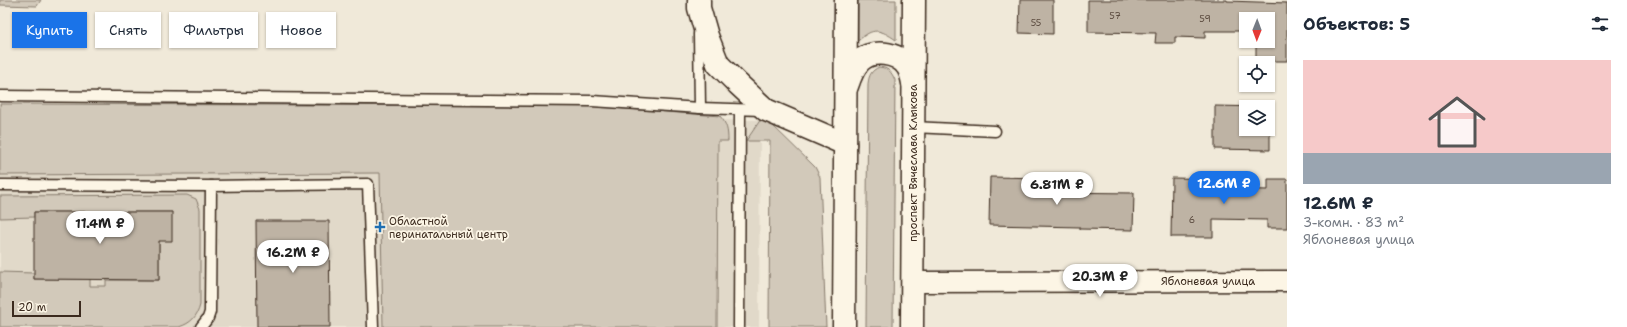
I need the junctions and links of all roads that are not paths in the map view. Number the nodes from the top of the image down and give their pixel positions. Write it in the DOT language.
graph roads {
  1 [pos="846,0"];
  2 [pos="914,0"];
  3 [pos="699,4"];
  4 [pos="914,84"];
  5 [pos="846,89"];
  6 [pos="0,96"];
  7 [pos="700,108"];
  8 [pos="740,110"];
  9 [pos="766,110"];
  10 [pos="913,127"];
  11 [pos="995,131"];
  12 [pos="845,144"];
  13 [pos="0,185"];
  14 [pos="211,186"];
  15 [pos="1287,281"];
  16 [pos="912,282"];
  17 [pos="201,327"];
  18 [pos="373,327"];
  19 [pos="739,327"];
  20 [pos="844,327"];
  21 [pos="912,327"];
  1 -- 5 [label="main road"];
  2 -- 4 [label="main road, проспект Вячеслава Клыкова"];
  3 -- 7 [label="lane"];
  3 -- 9 [label="main road"];
  4 -- 5 [label="main road"];
  4 -- 10 [label="main road, проспект Вячеслава Клыкова"];
  5 -- 12 [label="main road"];
  6 -- 7 [label="lane"];
  7 -- 8 [label="lane"];
  8 -- 9 [label="lane"];
  8 -- 19 [label="lane"];
  9 -- 12 [label="main road"];
  10 -- 11 [label="lane"];
  10 -- 16 [label="main road, проспект Вячеслава Клыкова"];
  12 -- 20 [label="main road"];
  13 -- 14 [label="lane"];
  14 -- 17 [label="lane"];
  14 -- 18 [label="lane"];
  15 -- 16 [label="street, Яблоневая улица"];
  16 -- 21 [label="main road, проспект Вячеслава Клыкова"];
}
